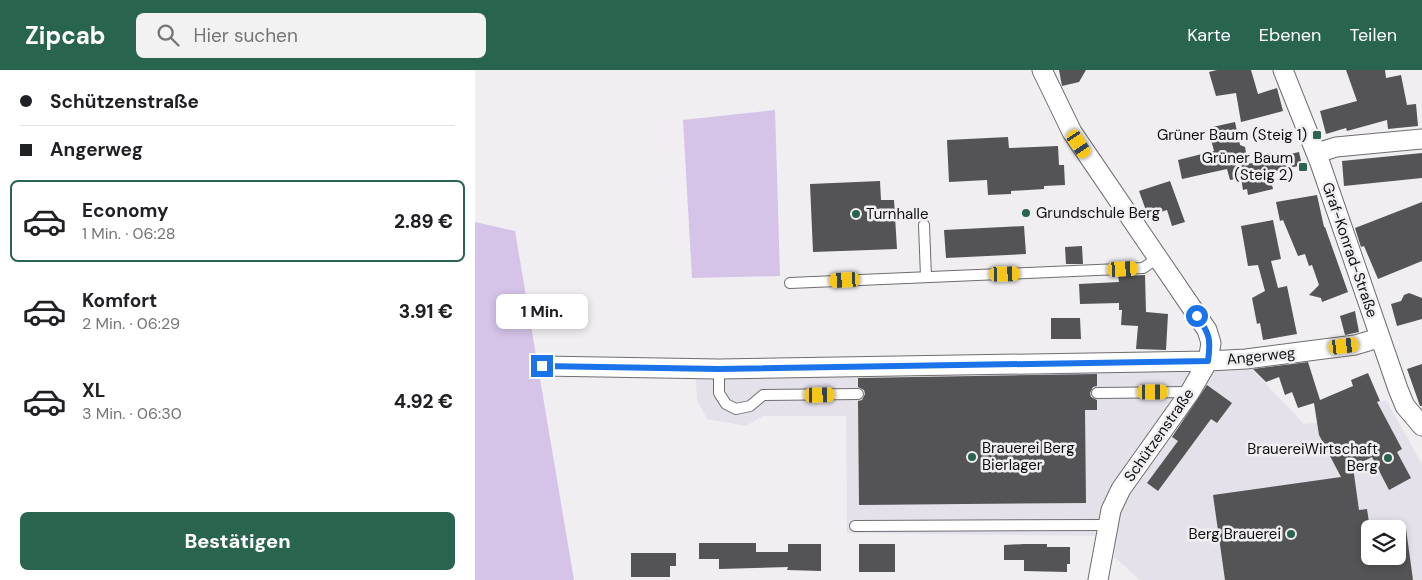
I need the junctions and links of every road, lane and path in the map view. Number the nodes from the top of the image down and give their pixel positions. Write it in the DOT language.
graph roads {
  1 [pos="1042,70"];
  2 [pos="1283,70"];
  3 [pos="1422,139"];
  4 [pos="1317,153"];
  5 [pos="924,225"];
  6 [pos="1158,258"];
  7 [pos="926,277"];
  8 [pos="791,283"];
  9 [pos="1379,338"];
  10 [pos="1208,361"];
  11 [pos="542,366"];
  12 [pos="719,369"];
  13 [pos="1190,392"];
  14 [pos="1097,393"];
  15 [pos="858,394"];
  16 [pos="1422,426"];
  17 [pos="1107,525"];
  18 [pos="855,526"];
  19 [pos="1098,580"];
  1 -- 6 [label="street, Schützenstraße"];
  2 -- 4 [label="street, Graf-Konrad-Straße"];
  3 -- 4 [label="street"];
  4 -- 9 [label="street, Graf-Konrad-Straße"];
  5 -- 7 [label="lane"];
  6 -- 7 [label="lane"];
  6 -- 10 [label="street, Schützenstraße"];
  7 -- 8 [label="lane"];
  9 -- 10 [label="street, Angerweg"];
  9 -- 16 [label="street, Graf-Konrad-Straße"];
  10 -- 12 [label="street, Angerweg"];
  10 -- 13 [label="street, Schützenstraße"];
  11 -- 12 [label="street, Angerweg"];
  12 -- 15 [label="lane"];
  13 -- 14 [label="lane"];
  13 -- 17 [label="street, Schützenstraße"];
  17 -- 18 [label="lane"];
  17 -- 19 [label="street, Schützenstraße"];
}
